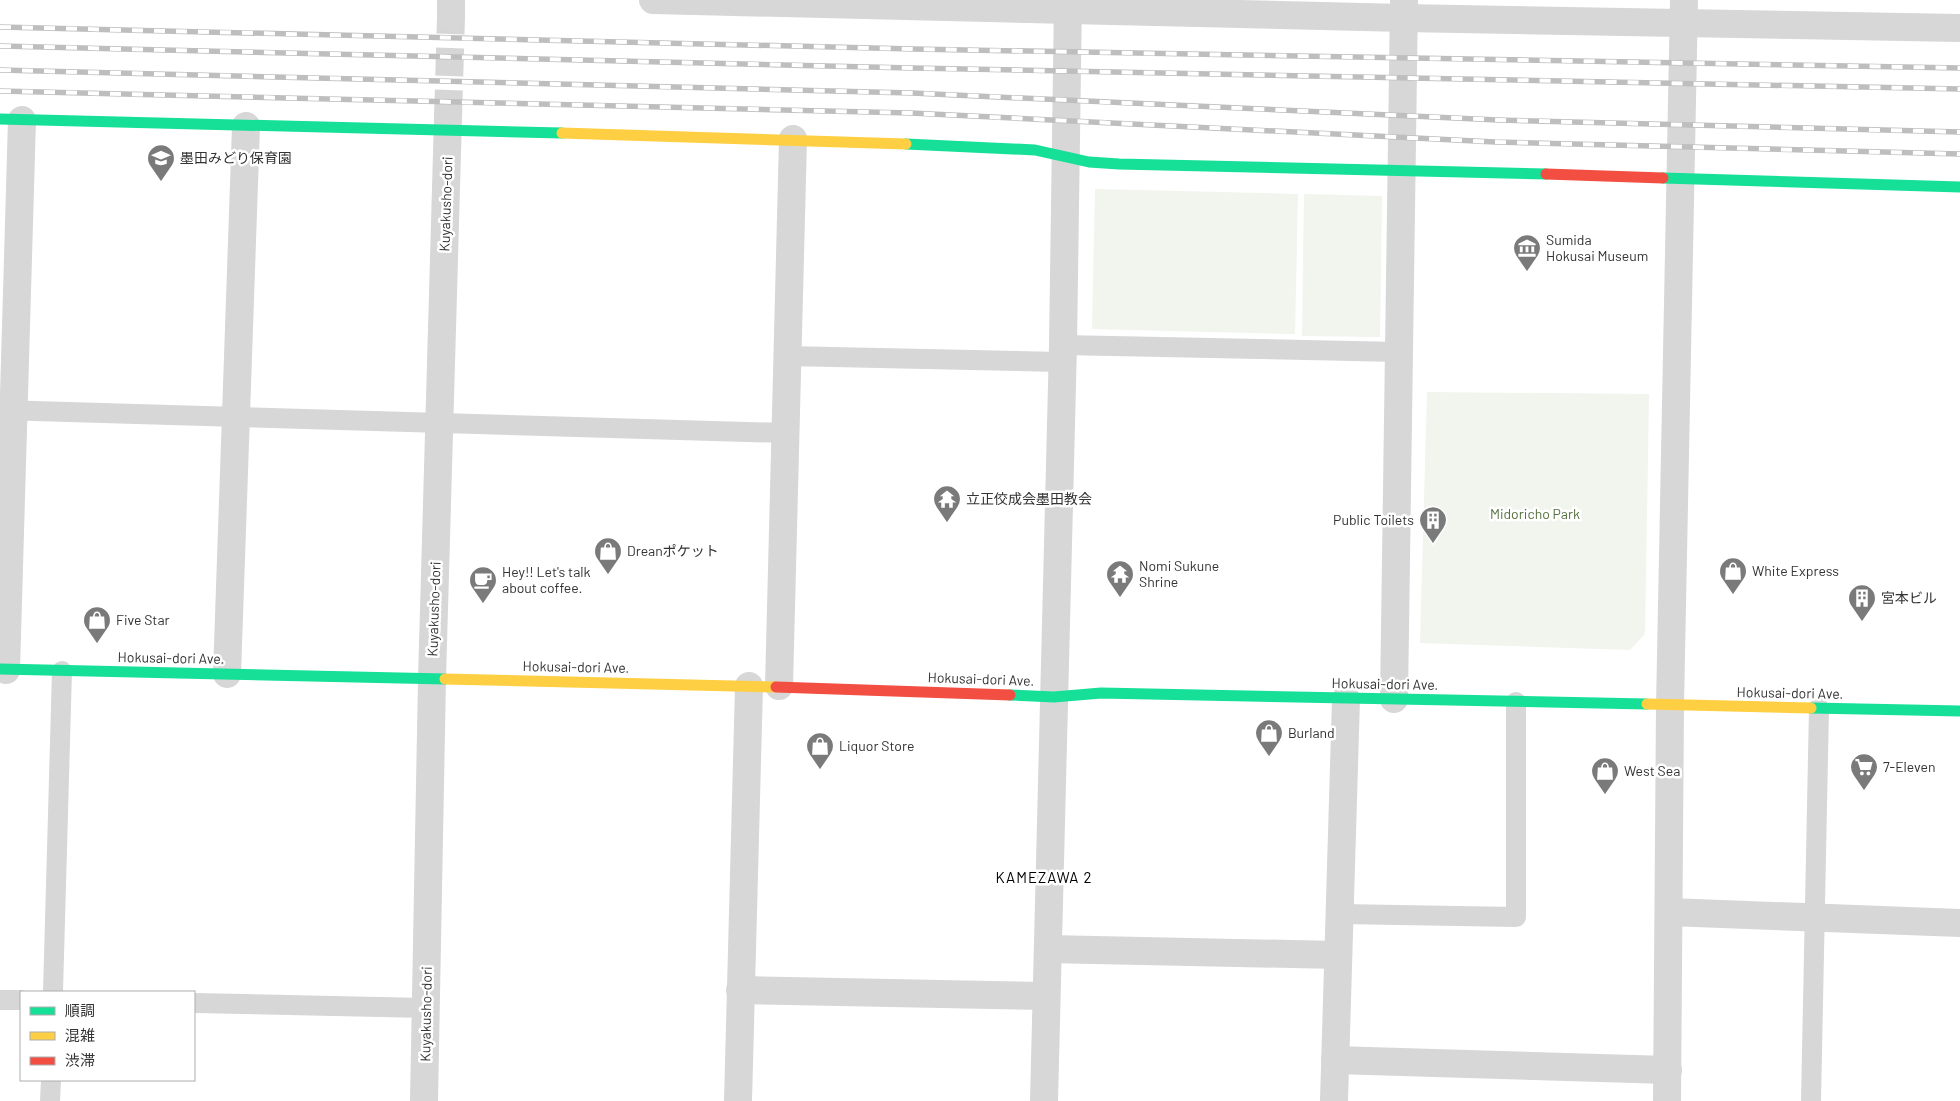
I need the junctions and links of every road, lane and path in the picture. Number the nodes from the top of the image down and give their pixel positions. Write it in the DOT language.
graph roads {
  1 [pos="653,0"];
  2 [pos="1068,5"];
  3 [pos="1404,9"];
  4 [pos="1684,11"];
  5 [pos="1960,28"];
  6 [pos="11,120"];
  7 [pos="448,124"];
  8 [pos="246,126"];
  9 [pos="793,139"];
  10 [pos="1067,157"];
  11 [pos="1402,170"];
  12 [pos="1681,178"];
  13 [pos="1960,187"];
  14 [pos="1399,352"];
  15 [pos="1063,353"];
  16 [pos="787,356"];
  17 [pos="6,410"];
  18 [pos="235,417"];
  19 [pos="440,423"];
  20 [pos="785,434"];
  21 [pos="3,669"];
  22 [pos="62,671"];
  23 [pos="226,674"];
  24 [pos="432,679"];
  25 [pos="749,686"];
  26 [pos="779,686"];
  27 [pos="1054,697"];
  28 [pos="1346,699"];
  29 [pos="1394,699"];
  30 [pos="1516,702"];
  31 [pos="1670,706"];
  32 [pos="1820,708"];
  33 [pos="1960,711"];
  34 [pos="1669,912"];
  35 [pos="1340,914"];
  36 [pos="1816,917"];
  37 [pos="1960,922"];
  38 [pos="1048,949"];
  39 [pos="1338,955"];
  40 [pos="740,990"];
  41 [pos="54,991"];
  42 [pos="1046,996"];
  43 [pos="0,1000"];
  44 [pos="20,1000"];
  45 [pos="195,1003"];
  46 [pos="426,1008"];
  47 [pos="1335,1060"];
  48 [pos="1668,1070"];
  49 [pos="51,1081"];
  50 [pos="50,1101"];
  51 [pos="424,1101"];
  52 [pos="738,1101"];
  53 [pos="1044,1101"];
  54 [pos="1334,1101"];
  55 [pos="1667,1101"];
  56 [pos="1811,1101"];
  1 -- 2 [label="street"];
  2 -- 3 [label="street"];
  2 -- 10 [label="street"];
  3 -- 4 [label="street"];
  3 -- 11 [label="street"];
  4 -- 5 [label="street"];
  4 -- 12 [label="street"];
  6 -- 8 [label="street"];
  6 -- 17 [label="street"];
  7 -- 8 [label="street"];
  7 -- 9 [label="street"];
  7 -- 19 [label="street, Kuyakusho-dori"];
  8 -- 18 [label="street"];
  9 -- 10 [label="street"];
  9 -- 16 [label="street"];
  10 -- 11 [label="street"];
  10 -- 15 [label="street"];
  11 -- 12 [label="street"];
  11 -- 14 [label="street"];
  12 -- 13 [label="street"];
  12 -- 31 [label="street"];
  14 -- 15 [label="lane"];
  14 -- 29 [label="street"];
  15 -- 16 [label="lane"];
  15 -- 27 [label="street"];
  16 -- 20 [label="street"];
  17 -- 18 [label="lane"];
  17 -- 21 [label="street"];
  18 -- 19 [label="lane"];
  18 -- 23 [label="street"];
  19 -- 20 [label="lane"];
  19 -- 24 [label="street, Kuyakusho-dori"];
  20 -- 26 [label="street"];
  21 -- 22 [label="street, Hokusai-dori Ave."];
  22 -- 23 [label="street, Hokusai-dori Ave."];
  22 -- 41 [label="lane"];
  23 -- 24 [label="street, Hokusai-dori Ave."];
  24 -- 25 [label="street, Hokusai-dori Ave."];
  24 -- 46 [label="street, Kuyakusho-dori"];
  25 -- 26 [label="street, Hokusai-dori Ave."];
  25 -- 40 [label="street"];
  26 -- 27 [label="street, Hokusai-dori Ave."];
  27 -- 28 [label="street, Hokusai-dori Ave."];
  27 -- 38 [label="street"];
  28 -- 29 [label="street, Hokusai-dori Ave."];
  28 -- 35 [label="street"];
  29 -- 30 [label="street, Hokusai-dori Ave."];
  30 -- 31 [label="street, Hokusai-dori Ave."];
  30 -- 35 [label="lane"];
  31 -- 32 [label="street, Hokusai-dori Ave."];
  31 -- 34 [label="street"];
  32 -- 33 [label="street, Hokusai-dori Ave."];
  32 -- 36 [label="lane"];
  34 -- 36 [label="street"];
  34 -- 48 [label="street"];
  35 -- 39 [label="street"];
  36 -- 37 [label="street"];
  36 -- 56 [label="lane"];
  38 -- 39 [label="street"];
  38 -- 42 [label="street"];
  39 -- 47 [label="street"];
  40 -- 42 [label="street"];
  40 -- 52 [label="street"];
  42 -- 53 [label="street"];
  43 -- 44 [label="lane"];
  45 -- 46 [label="lane"];
  46 -- 51 [label="street, Kuyakusho-dori"];
  47 -- 48 [label="street"];
  47 -- 54 [label="street"];
  48 -- 55 [label="street"];
  49 -- 50 [label="lane"];
}
